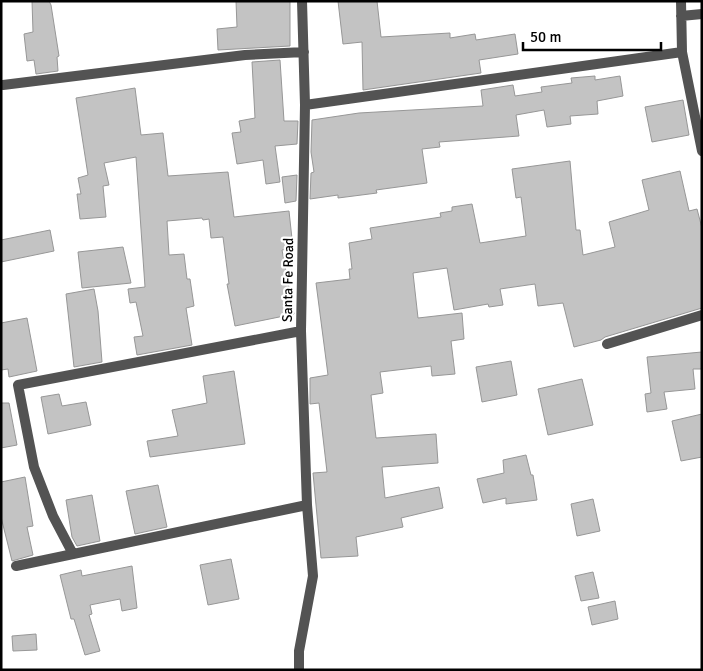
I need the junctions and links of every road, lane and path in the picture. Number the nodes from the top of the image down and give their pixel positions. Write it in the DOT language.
graph roads {
  1 [pos="302,1"];
  2 [pos="681,1"];
  3 [pos="702,14"];
  4 [pos="681,16"];
  5 [pos="304,52"];
  6 [pos="682,52"];
  7 [pos="3,85"];
  8 [pos="305,104"];
  9 [pos="702,151"];
  10 [pos="702,316"];
  11 [pos="301,331"];
  12 [pos="607,344"];
  13 [pos="307,505"];
  14 [pos="73,554"];
  15 [pos="16,566"];
  16 [pos="299,670"];
  1 -- 5 [label="street, Santa Fe Road"];
  2 -- 4 [label="street"];
  3 -- 4 [label="street"];
  4 -- 6 [label="street"];
  5 -- 7 [label="street"];
  5 -- 8 [label="street, Santa Fe Road"];
  6 -- 8 [label="street"];
  6 -- 9 [label="street"];
  8 -- 11 [label="street, Santa Fe Road"];
  10 -- 12 [label="street"];
  11 -- 13 [label="street"];
  11 -- 14 [label="street, Santa Fe Road"];
  13 -- 14 [label="street"];
  13 -- 16 [label="street"];
  14 -- 15 [label="street"];
}
